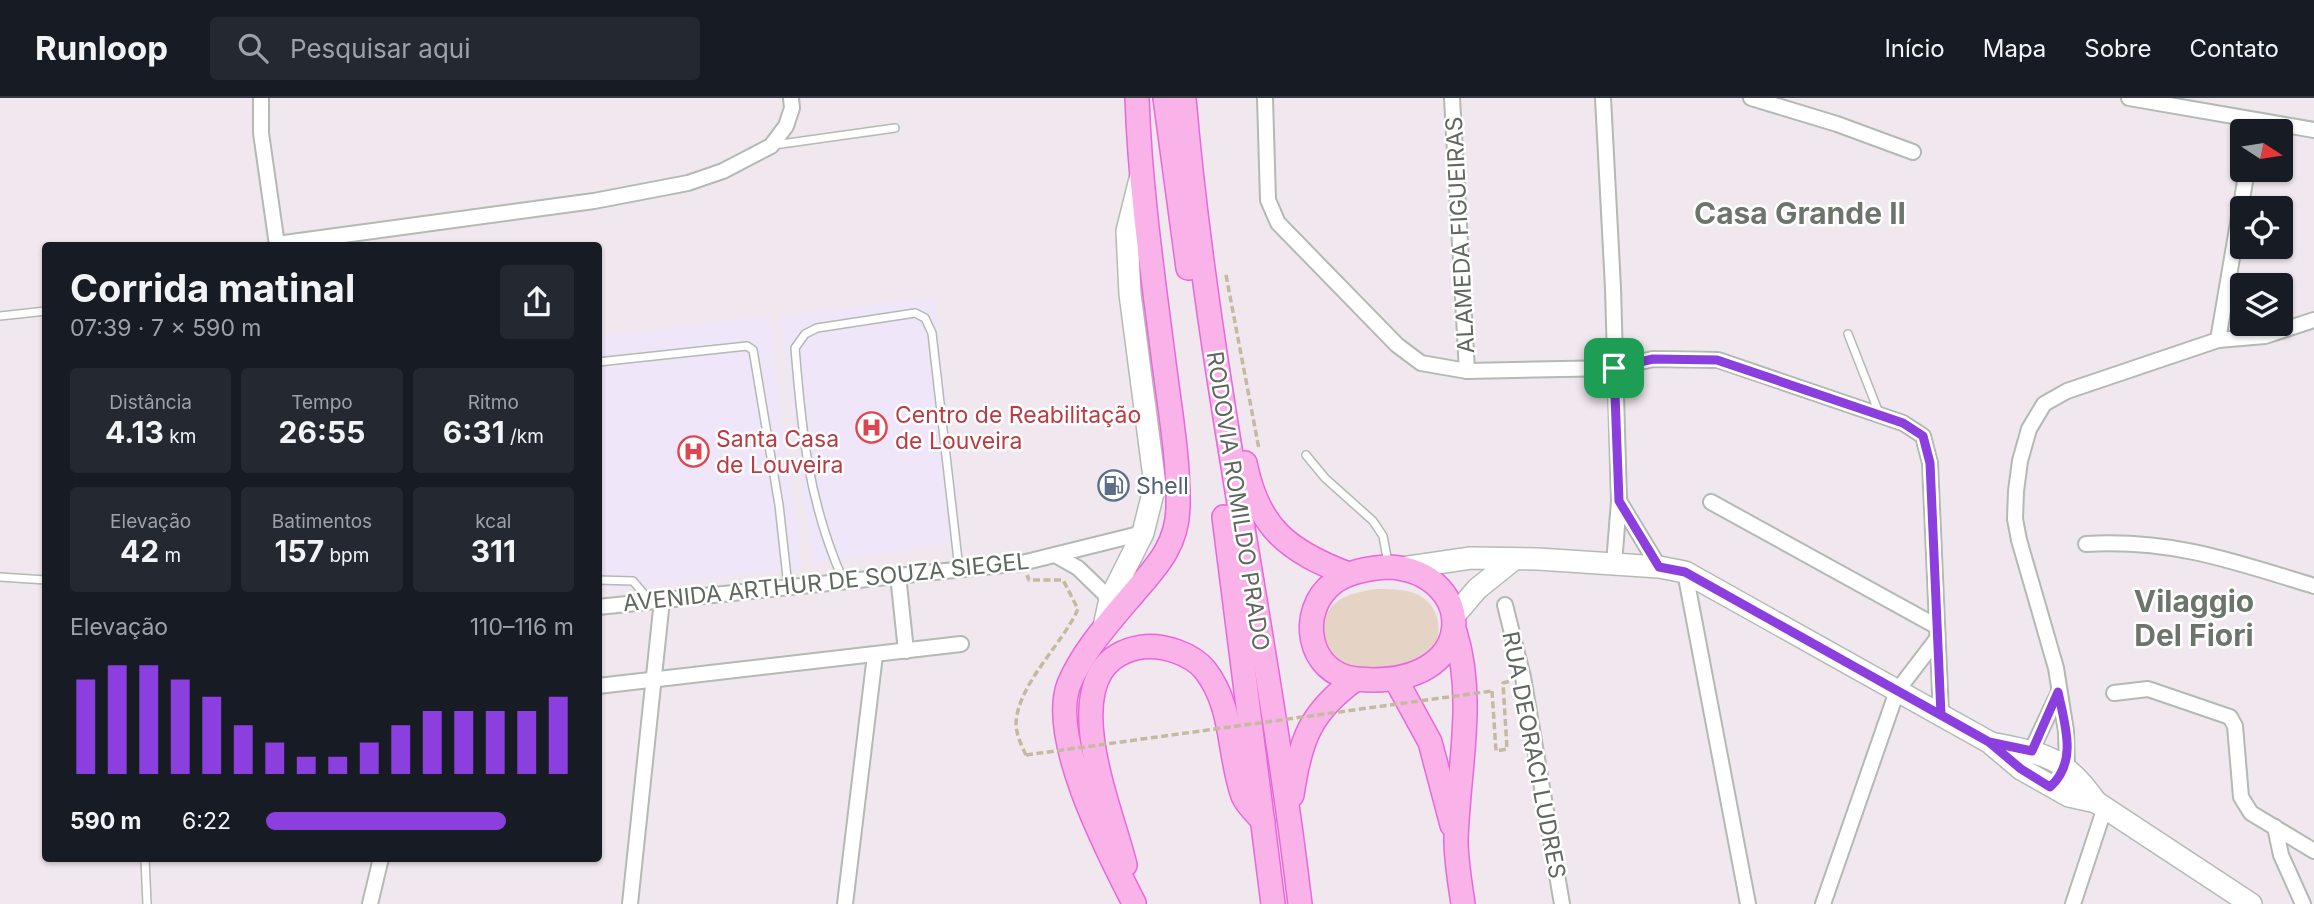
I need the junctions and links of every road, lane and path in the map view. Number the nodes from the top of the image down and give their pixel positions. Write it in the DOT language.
graph roads {
  1 [pos="261,98"];
  2 [pos="791,98"];
  3 [pos="1137,98"];
  4 [pos="1165,98"];
  5 [pos="1184,98"];
  6 [pos="1265,98"];
  7 [pos="1452,98"];
  8 [pos="1603,98"];
  9 [pos="1751,98"];
  10 [pos="2129,98"];
  11 [pos="2230,120"];
  12 [pos="895,128"];
  13 [pos="2293,128"];
  14 [pos="2314,130"];
  15 [pos="771,146"];
  16 [pos="1913,152"];
  17 [pos="1140,177"];
  18 [pos="2245,182"];
  19 [pos="277,242"];
  20 [pos="292,242"];
  21 [pos="1225,271"];
  22 [pos="1206,296"];
  23 [pos="42,311"];
  24 [pos="0,316"];
  25 [pos="2314,320"];
  26 [pos="1848,334"];
  27 [pos="2218,341"];
  28 [pos="602,362"];
  29 [pos="1614,368"];
  30 [pos="1467,371"];
  31 [pos="1880,417"];
  32 [pos="1260,453"];
  33 [pos="1306,456"];
  34 [pos="1619,501"];
  35 [pos="1711,502"];
  36 [pos="1143,533"];
  37 [pos="2086,544"];
  38 [pos="1054,555"];
  39 [pos="1513,560"];
  40 [pos="1022,563"];
  41 [pos="1614,564"];
  42 [pos="1396,567"];
  43 [pos="1659,567"];
  44 [pos="959,569"];
  45 [pos="1685,572"];
  46 [pos="1348,574"];
  47 [pos="898,575"];
  48 [pos="0,578"];
  49 [pos="42,580"];
  50 [pos="602,580"];
  51 [pos="843,580"];
  52 [pos="788,586"];
  53 [pos="2314,586"];
  54 [pos="1110,599"];
  55 [pos="656,601"];
  56 [pos="1505,606"];
  57 [pos="602,607"];
  58 [pos="1454,624"];
  59 [pos="1936,633"];
  60 [pos="1102,634"];
  61 [pos="961,643"];
  62 [pos="906,651"];
  63 [pos="875,655"];
  64 [pos="1356,679"];
  65 [pos="656,680"];
  66 [pos="1396,680"];
  67 [pos="1503,683"];
  68 [pos="602,686"];
  69 [pos="1897,691"];
  70 [pos="2058,692"];
  71 [pos="2114,693"];
  72 [pos="1941,715"];
  73 [pos="2026,760"];
  74 [pos="2067,766"];
  75 [pos="2050,787"];
  76 [pos="2100,805"];
  77 [pos="1289,816"];
  78 [pos="1263,821"];
  79 [pos="2275,827"];
  80 [pos="1456,841"];
  81 [pos="2314,851"];
  82 [pos="145,862"];
  83 [pos="380,862"];
  84 [pos="147,904"];
  85 [pos="370,904"];
  86 [pos="630,904"];
  87 [pos="845,904"];
  88 [pos="1134,904"];
  89 [pos="1273,904"];
  90 [pos="1300,904"];
  91 [pos="1463,904"];
  92 [pos="1562,904"];
  93 [pos="1748,904"];
  94 [pos="1823,904"];
  95 [pos="2073,904"];
  96 [pos="2251,904"];
  97 [pos="2303,904"];
  1 -- 19 [label="street"];
  2 -- 15 [label="street"];
  3 -- 17 [label="main road"];
  4 -- 78 [label="main road, RODOVIA ROMILDO PRADO"];
  5 -- 22 [label="main road, RODOVIA ROMILDO PRADO"];
  6 -- 30 [label="street"];
  7 -- 30 [label="street, ALAMEDA FIGUEIRAS"];
  8 -- 29 [label="street"];
  9 -- 16 [label="street"];
  10 -- 11 [label="street"];
  12 -- 15 [label="lane"];
  13 -- 14 [label="street"];
  15 -- 20 [label="street"];
  17 -- 36 [label="main road"];
  17 -- 60 [label="main road"];
  18 -- 27 [label="street"];
  21 -- 32 [label="path"];
  22 -- 46 [label="main road"];
  22 -- 77 [label="main road, RODOVIA ROMILDO PRADO"];
  23 -- 24 [label="lane"];
  25 -- 27 [label="street"];
  26 -- 31 [label="lane"];
  27 -- 70 [label="street"];
  28 -- 52 [label="lane"];
  29 -- 30 [label="street"];
  29 -- 31 [label="street"];
  29 -- 34 [label="street"];
  31 -- 59 [label="street"];
  33 -- 42 [label="lane"];
  34 -- 41 [label="street"];
  34 -- 43 [label="street"];
  35 -- 59 [label="street"];
  36 -- 38 [label="street, AVENIDA ARTHUR DE SOUZA SIEGEL"];
  36 -- 54 [label="main road"];
  37 -- 53 [label="street"];
  38 -- 40 [label="street, AVENIDA ARTHUR DE SOUZA SIEGEL"];
  38 -- 54 [label="street, AVENIDA ARTHUR DE SOUZA SIEGEL"];
  39 -- 41 [label="main road"];
  39 -- 42 [label="main road"];
  39 -- 58 [label="main road"];
  40 -- 44 [label="street, AVENIDA ARTHUR DE SOUZA SIEGEL"];
  40 -- 67 [label="path, bridge"];
  41 -- 43 [label="main road"];
  42 -- 46 [label="main road"];
  42 -- 58 [label="main road"];
  43 -- 45 [label="main road"];
  44 -- 47 [label="street, AVENIDA ARTHUR DE SOUZA SIEGEL"];
  44 -- 51 [label="lane"];
  45 -- 69 [label="main road"];
  45 -- 93 [label="street"];
  46 -- 64 [label="main road"];
  47 -- 51 [label="street, AVENIDA ARTHUR DE SOUZA SIEGEL"];
  47 -- 62 [label="street"];
  48 -- 49 [label="lane"];
  50 -- 55 [label="lane"];
  51 -- 52 [label="street, AVENIDA ARTHUR DE SOUZA SIEGEL"];
  52 -- 55 [label="street, AVENIDA ARTHUR DE SOUZA SIEGEL"];
  54 -- 60 [label="main road"];
  55 -- 57 [label="street, AVENIDA ARTHUR DE SOUZA SIEGEL"];
  55 -- 65 [label="street"];
  56 -- 92 [label="street, RUA DEORACI LUDRES"];
  58 -- 66 [label="main road"];
  58 -- 80 [label="main road"];
  59 -- 69 [label="street"];
  59 -- 72 [label="street"];
  60 -- 88 [label="main road"];
  61 -- 62 [label="street"];
  62 -- 63 [label="street"];
  63 -- 65 [label="street"];
  63 -- 87 [label="street"];
  64 -- 66 [label="main road"];
  64 -- 77 [label="main road"];
  65 -- 68 [label="street"];
  65 -- 86 [label="street"];
  66 -- 80 [label="main road"];
  69 -- 72 [label="main road"];
  69 -- 94 [label="street"];
  70 -- 73 [label="street"];
  70 -- 74 [label="street"];
  71 -- 79 [label="street"];
  72 -- 73 [label="main road"];
  73 -- 74 [label="main road"];
  73 -- 75 [label="main road"];
  74 -- 75 [label="street"];
  74 -- 76 [label="main road"];
  75 -- 76 [label="main road"];
  76 -- 95 [label="street"];
  76 -- 96 [label="main road"];
  77 -- 90 [label="main road, RODOVIA ROMILDO PRADO"];
  78 -- 88 [label="main road"];
  78 -- 89 [label="main road, RODOVIA ROMILDO PRADO"];
  79 -- 81 [label="street"];
  79 -- 97 [label="street"];
  80 -- 91 [label="main road"];
  82 -- 84 [label="lane"];
  83 -- 85 [label="street"];
}
